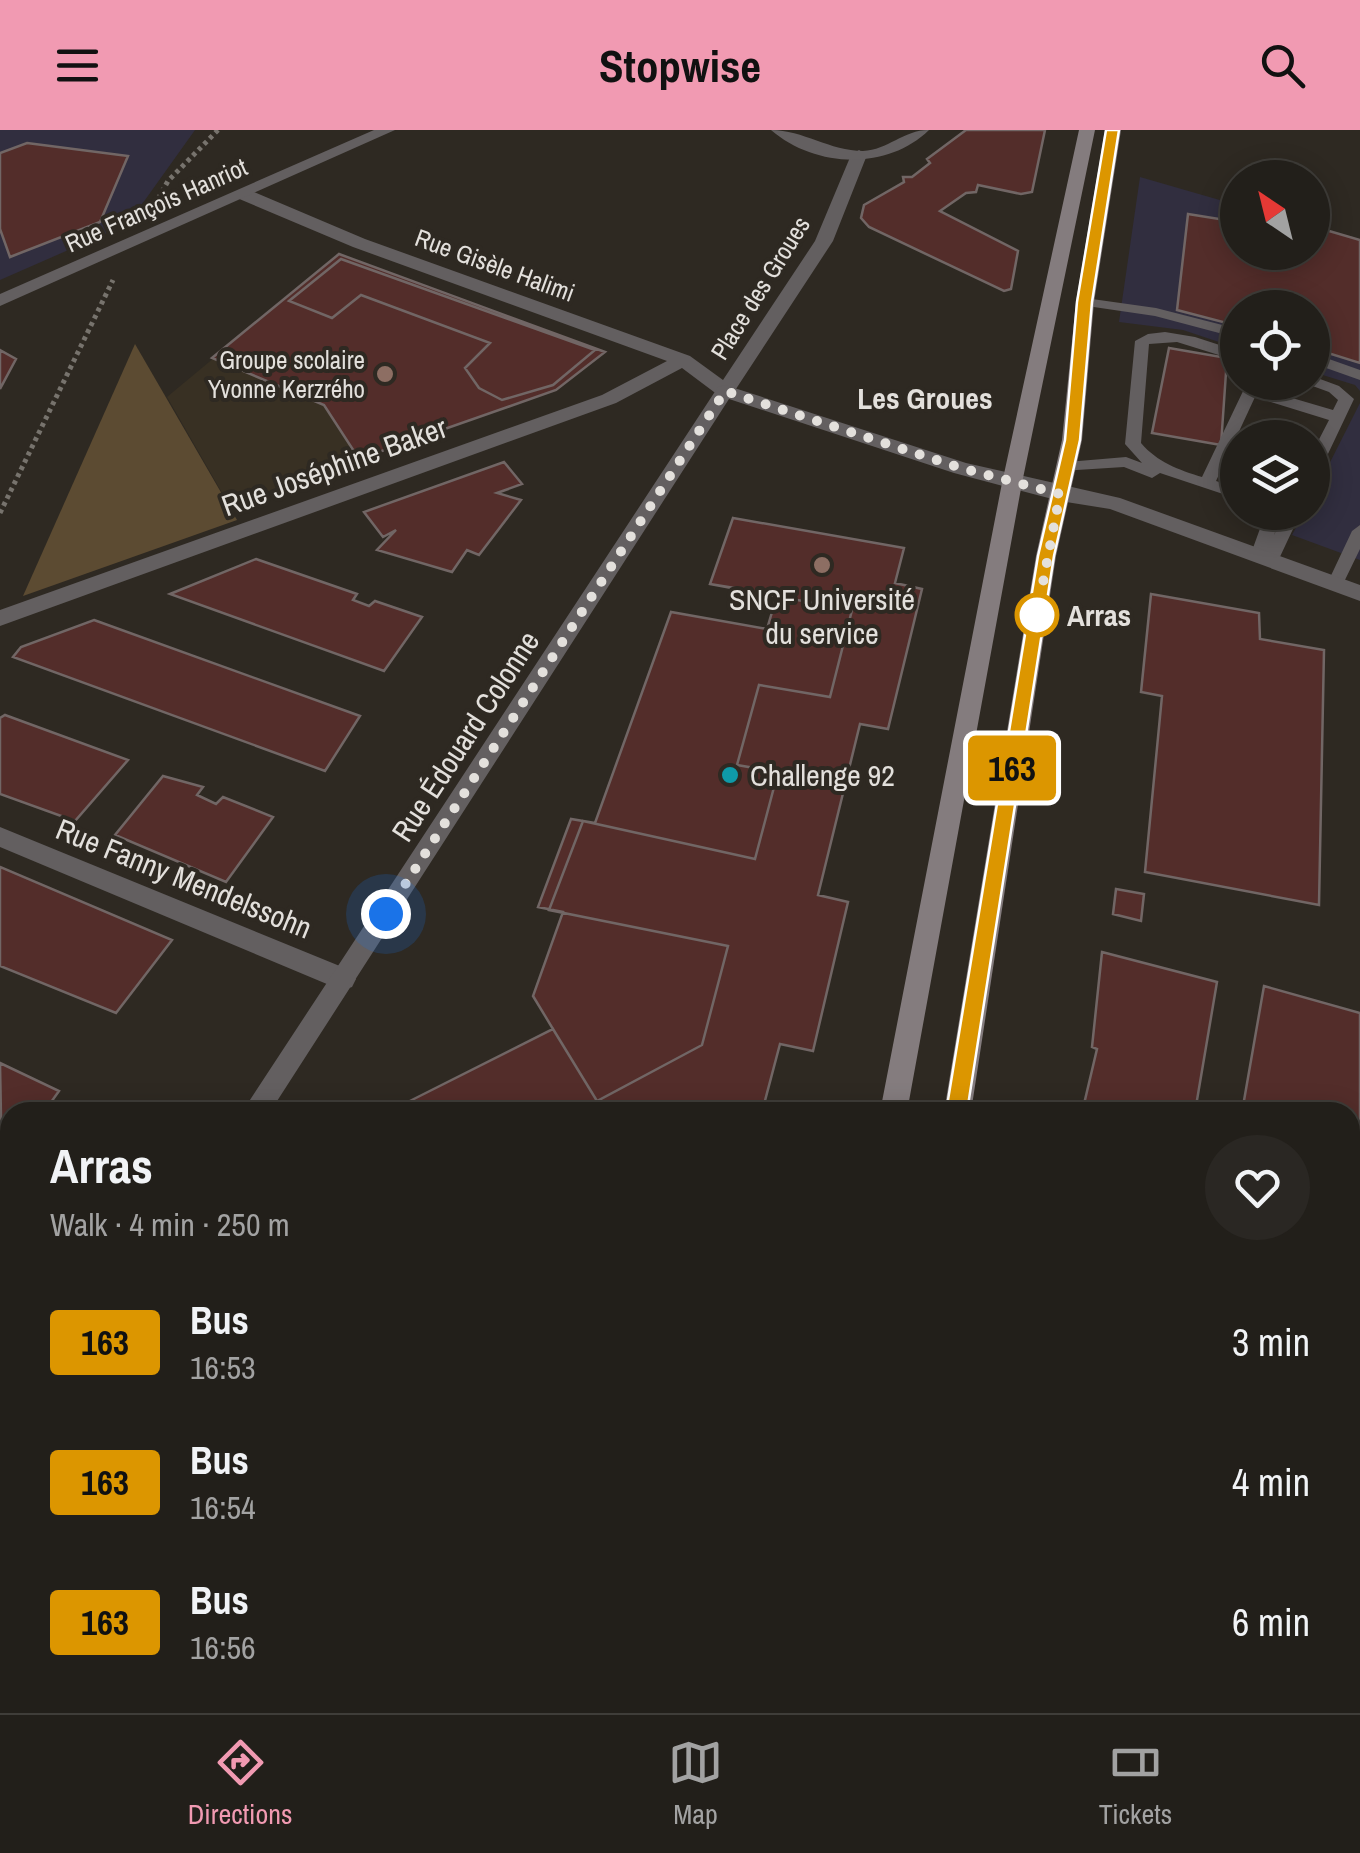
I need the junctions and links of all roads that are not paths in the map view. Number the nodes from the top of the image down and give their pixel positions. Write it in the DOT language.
graph roads {
  1 [pos="387,130"];
  2 [pos="779,130"];
  3 [pos="921,130"];
  4 [pos="1087,130"];
  5 [pos="1113,130"];
  6 [pos="859,155"];
  7 [pos="243,194"];
  8 [pos="0,301"];
  9 [pos="1084,302"];
  10 [pos="1220,329"];
  11 [pos="1220,350"];
  12 [pos="683,360"];
  13 [pos="1330,364"];
  14 [pos="1360,375"];
  15 [pos="1330,388"];
  16 [pos="725,391"];
  17 [pos="1337,417"];
  18 [pos="1239,420"];
  19 [pos="1330,432"];
  20 [pos="1220,460"];
  21 [pos="1067,467"];
  22 [pos="1012,483"];
  23 [pos="1207,484"];
  24 [pos="1220,489"];
  25 [pos="1220,493"];
  26 [pos="1060,494"];
  27 [pos="1270,530"];
  28 [pos="1282,530"];
  29 [pos="1360,531"];
  30 [pos="1264,559"];
  31 [pos="1335,584"];
  32 [pos="1360,593"];
  33 [pos="0,618"];
  34 [pos="0,837"];
  35 [pos="343,979"];
  36 [pos="262,1102"];
  37 [pos="895,1102"];
  38 [pos="959,1102"];
  1 -- 7 [label="street, Rue François Hanriot"];
  2 -- 6 [label="street"];
  3 -- 6 [label="street"];
  4 -- 22 [label="main road"];
  5 -- 9 [label="main road"];
  6 -- 16 [label="street, Place des Groues"];
  7 -- 8 [label="street, Rue François Hanriot"];
  7 -- 12 [label="street, Rue Gisèle Halimi"];
  9 -- 10 [label="lane"];
  9 -- 21 [label="main road"];
  11 -- 23 [label="lane"];
  12 -- 16 [label="street, Rue Gisèle Halimi"];
  12 -- 33 [label="street, Rue Joséphine Baker"];
  13 -- 14 [label="lane"];
  15 -- 17 [label="lane"];
  16 -- 22 [label="street, Place des Groues"];
  16 -- 35 [label="street, Rue Édouard Colonne"];
  17 -- 18 [label="lane"];
  17 -- 19 [label="lane"];
  20 -- 23 [label="lane"];
  21 -- 25 [label="lane"];
  21 -- 26 [label="main road"];
  22 -- 26 [label="street, Place des Groues"];
  22 -- 37 [label="main road"];
  23 -- 24 [label="lane"];
  26 -- 30 [label="street, Place des Groues"];
  26 -- 38 [label="main road"];
  27 -- 30 [label="lane"];
  28 -- 30 [label="lane"];
  29 -- 31 [label="lane"];
  30 -- 31 [label="street, Place des Groues"];
  31 -- 32 [label="street, Place des Groues"];
  34 -- 35 [label="street, Rue Fanny Mendelssohn"];
  35 -- 36 [label="street, Rue Édouard Colonne"];
}
